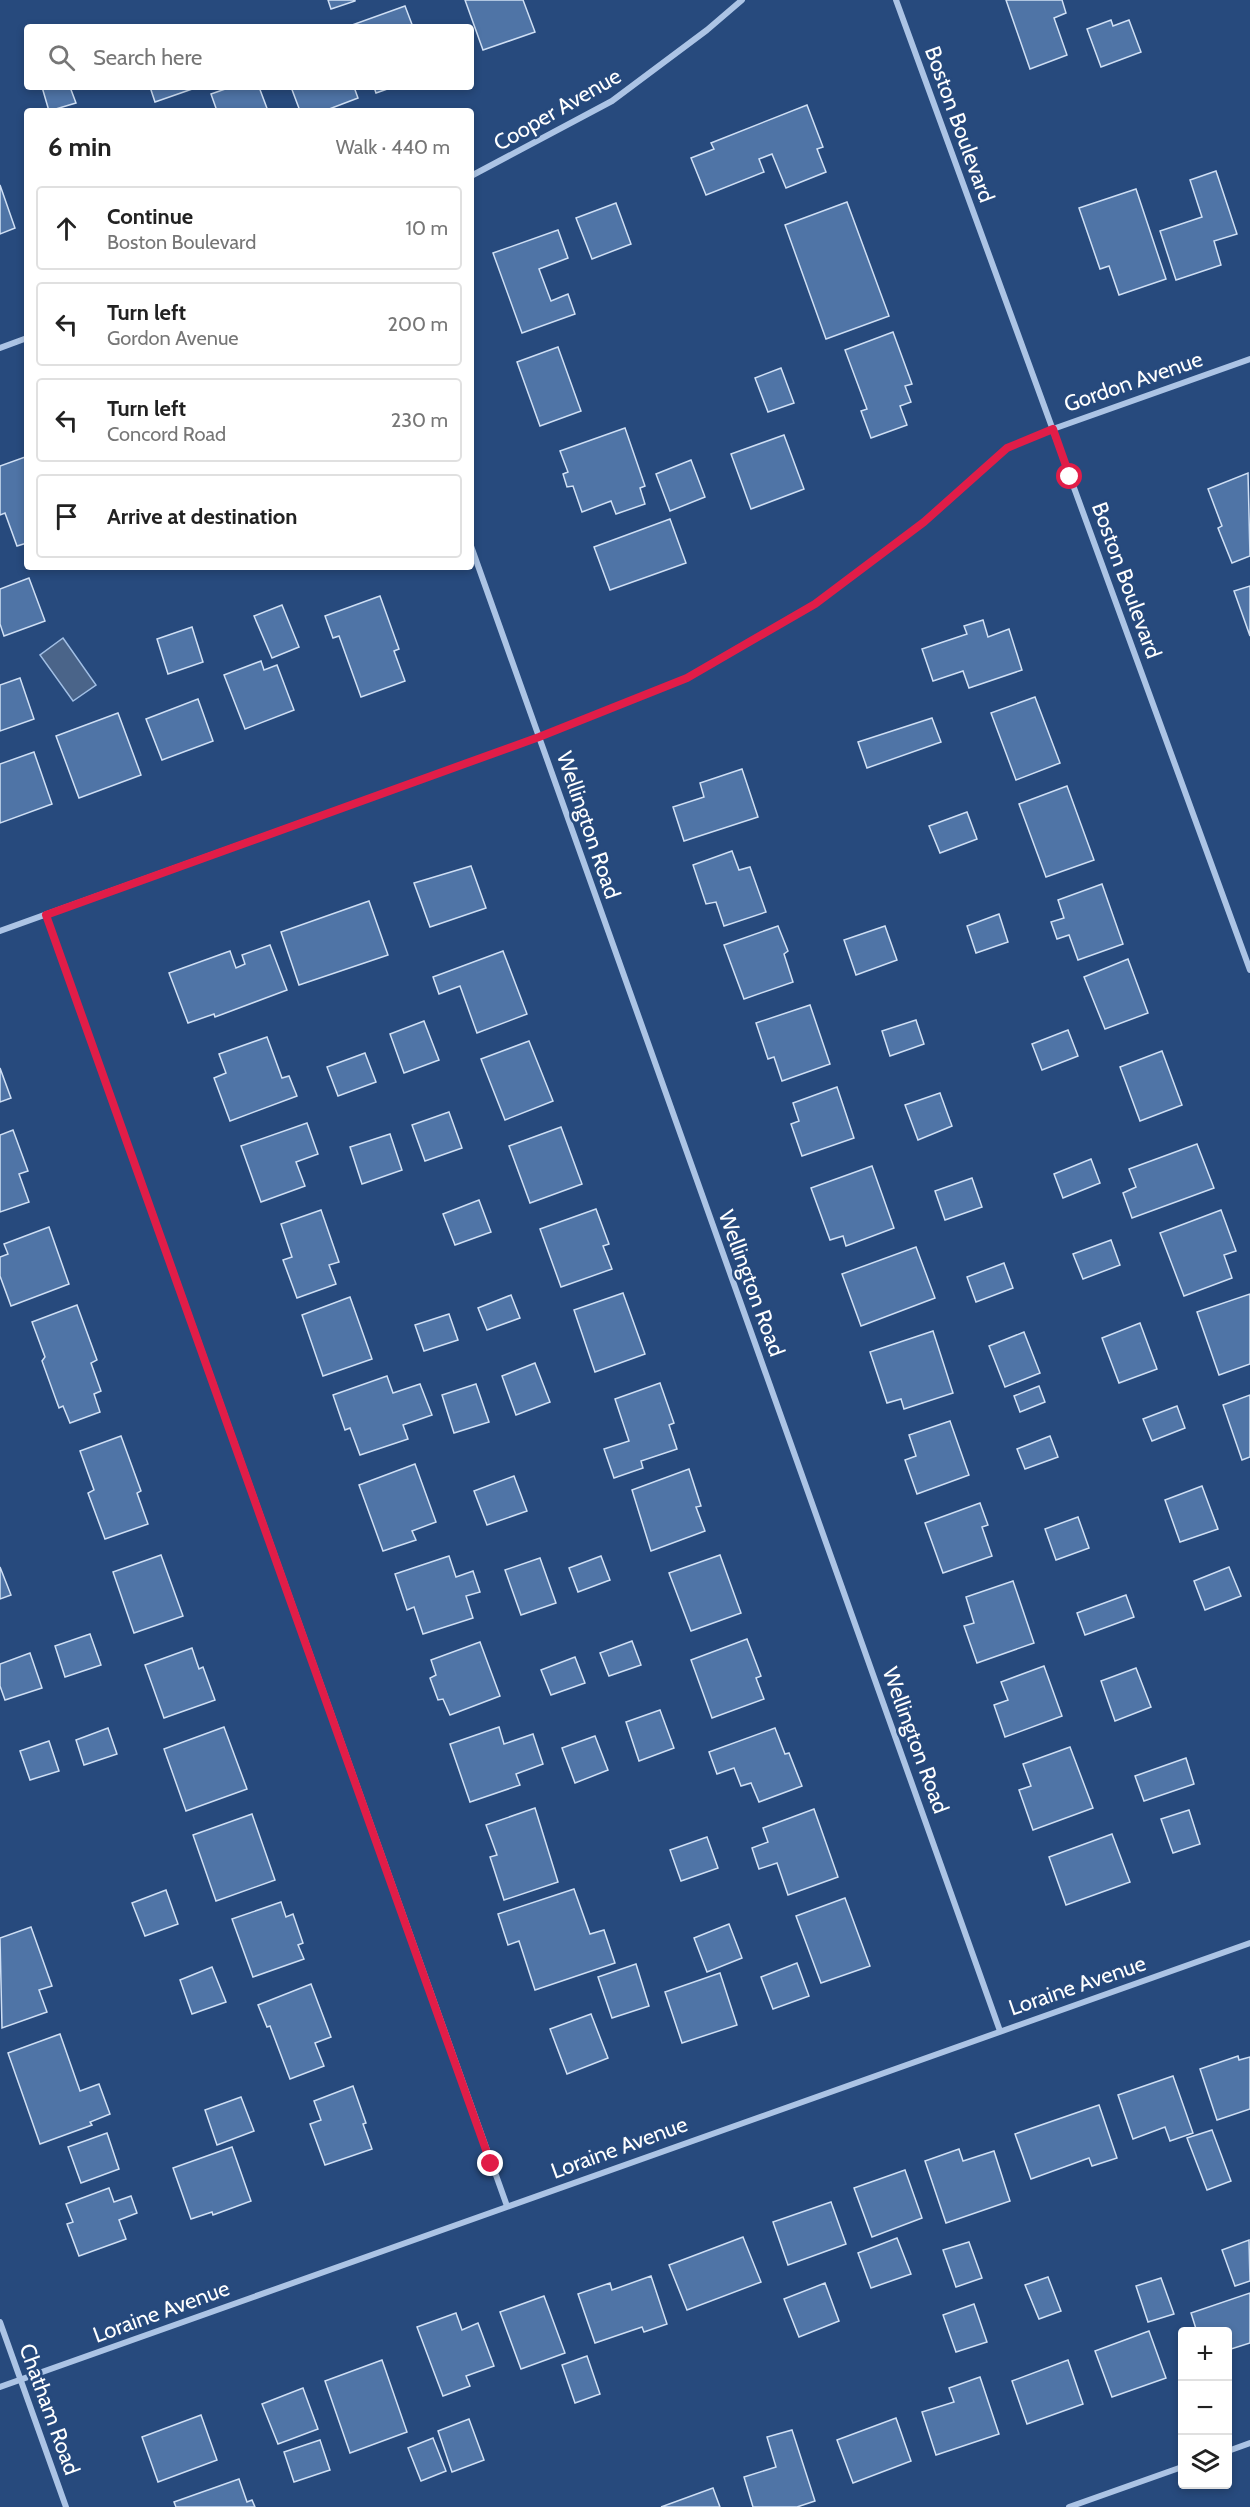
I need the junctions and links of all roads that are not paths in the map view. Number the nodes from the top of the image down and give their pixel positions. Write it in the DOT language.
graph roads {
  1 [pos="742,0"];
  2 [pos="896,0"];
  3 [pos="474,174"];
  4 [pos="24,339"];
  5 [pos="0,348"];
  6 [pos="1250,359"];
  7 [pos="1053,429"];
  8 [pos="474,554"];
  9 [pos="539,737"];
  10 [pos="46,915"];
  11 [pos="0,931"];
  12 [pos="1250,970"];
  13 [pos="1250,1943"];
  14 [pos="1000,2031"];
  15 [pos="507,2206"];
  16 [pos="0,2322"];
  17 [pos="21,2380"];
  18 [pos="0,2387"];
  19 [pos="1250,2443"];
  20 [pos="1232,2449"];
  21 [pos="1178,2468"];
  22 [pos="66,2507"];
  23 [pos="1069,2507"];
  1 -- 3 [label="street, Cooper Avenue"];
  2 -- 7 [label="street, Boston Boulevard"];
  4 -- 5 [label="street"];
  6 -- 7 [label="street, Gordon Avenue"];
  7 -- 9 [label="street, Gordon Avenue"];
  7 -- 12 [label="street, Boston Boulevard"];
  8 -- 9 [label="street, Wellington Road"];
  9 -- 10 [label="street, Gordon Avenue"];
  9 -- 14 [label="street, Wellington Road"];
  10 -- 11 [label="street, Gordon Avenue"];
  10 -- 15 [label="street"];
  13 -- 14 [label="street, Loraine Avenue"];
  14 -- 15 [label="street, Loraine Avenue"];
  15 -- 17 [label="street, Loraine Avenue"];
  16 -- 17 [label="street, Chatham Road"];
  17 -- 18 [label="street, Loraine Avenue"];
  17 -- 22 [label="street, Chatham Road"];
  19 -- 20 [label="street"];
  21 -- 23 [label="street"];
}
